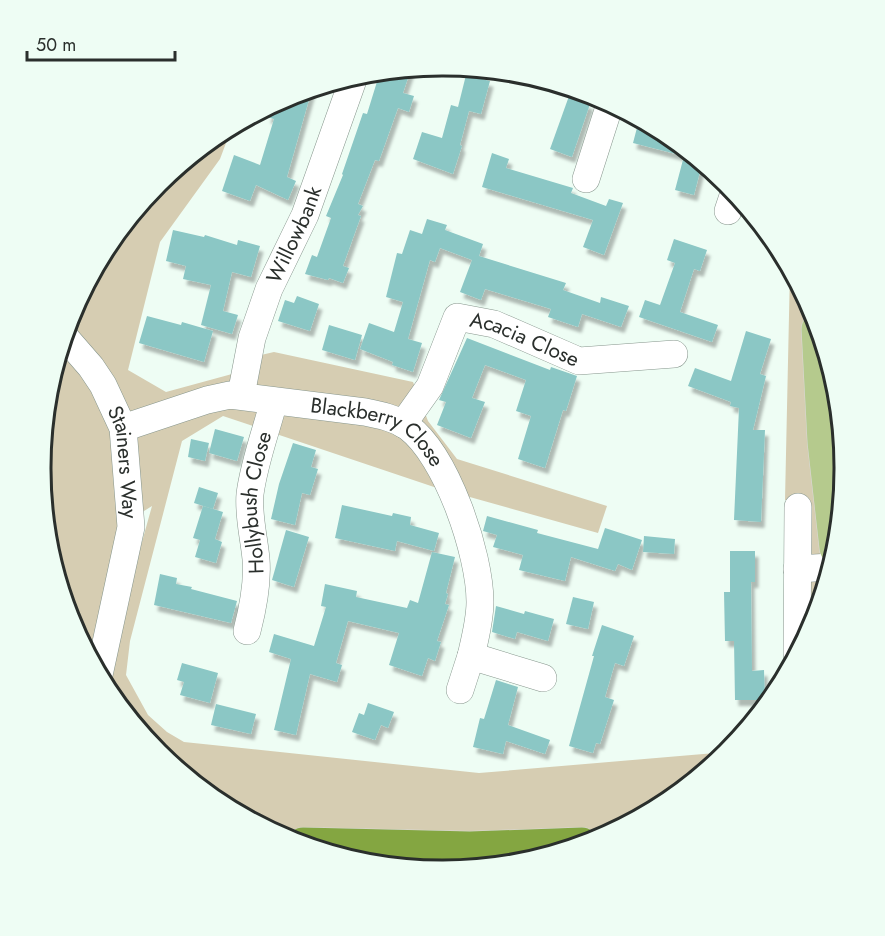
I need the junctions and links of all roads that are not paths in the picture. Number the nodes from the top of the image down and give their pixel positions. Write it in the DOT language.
graph roads {
  1 [pos="349,88"];
  2 [pos="606,113"];
  3 [pos="585,179"];
  4 [pos="71,344"];
  5 [pos="674,354"];
  6 [pos="820,363"];
  7 [pos="241,395"];
  8 [pos="274,401"];
  9 [pos="403,424"];
  10 [pos="123,428"];
  11 [pos="798,507"];
  12 [pos="832,510"];
  13 [pos="821,568"];
  14 [pos="797,569"];
  15 [pos="259,616"];
  16 [pos="797,634"];
  17 [pos="471,656"];
  18 [pos="102,662"];
  19 [pos="543,678"];
  20 [pos="460,690"];
  21 [pos="337,845"];
  22 [pos="547,845"];
  1 -- 7 [label="street, Willowbank"];
  2 -- 3 [label="street"];
  4 -- 10 [label="street, Stainers Way"];
  5 -- 9 [label="street, Acacia Close"];
  6 -- 12 [label="main road"];
  7 -- 8 [label="street, Blackberry Close"];
  7 -- 10 [label="street, Blackberry Close"];
  8 -- 9 [label="street, Blackberry Close"];
  8 -- 15 [label="street, Hollybush Close"];
  9 -- 17 [label="street, Blackberry Close"];
  10 -- 18 [label="street, Stainers Way"];
  11 -- 14 [label="street"];
  13 -- 14 [label="street"];
  14 -- 16 [label="street"];
  17 -- 19 [label="street"];
  17 -- 20 [label="street, Blackberry Close"];
  21 -- 22 [label="highway"];
}
